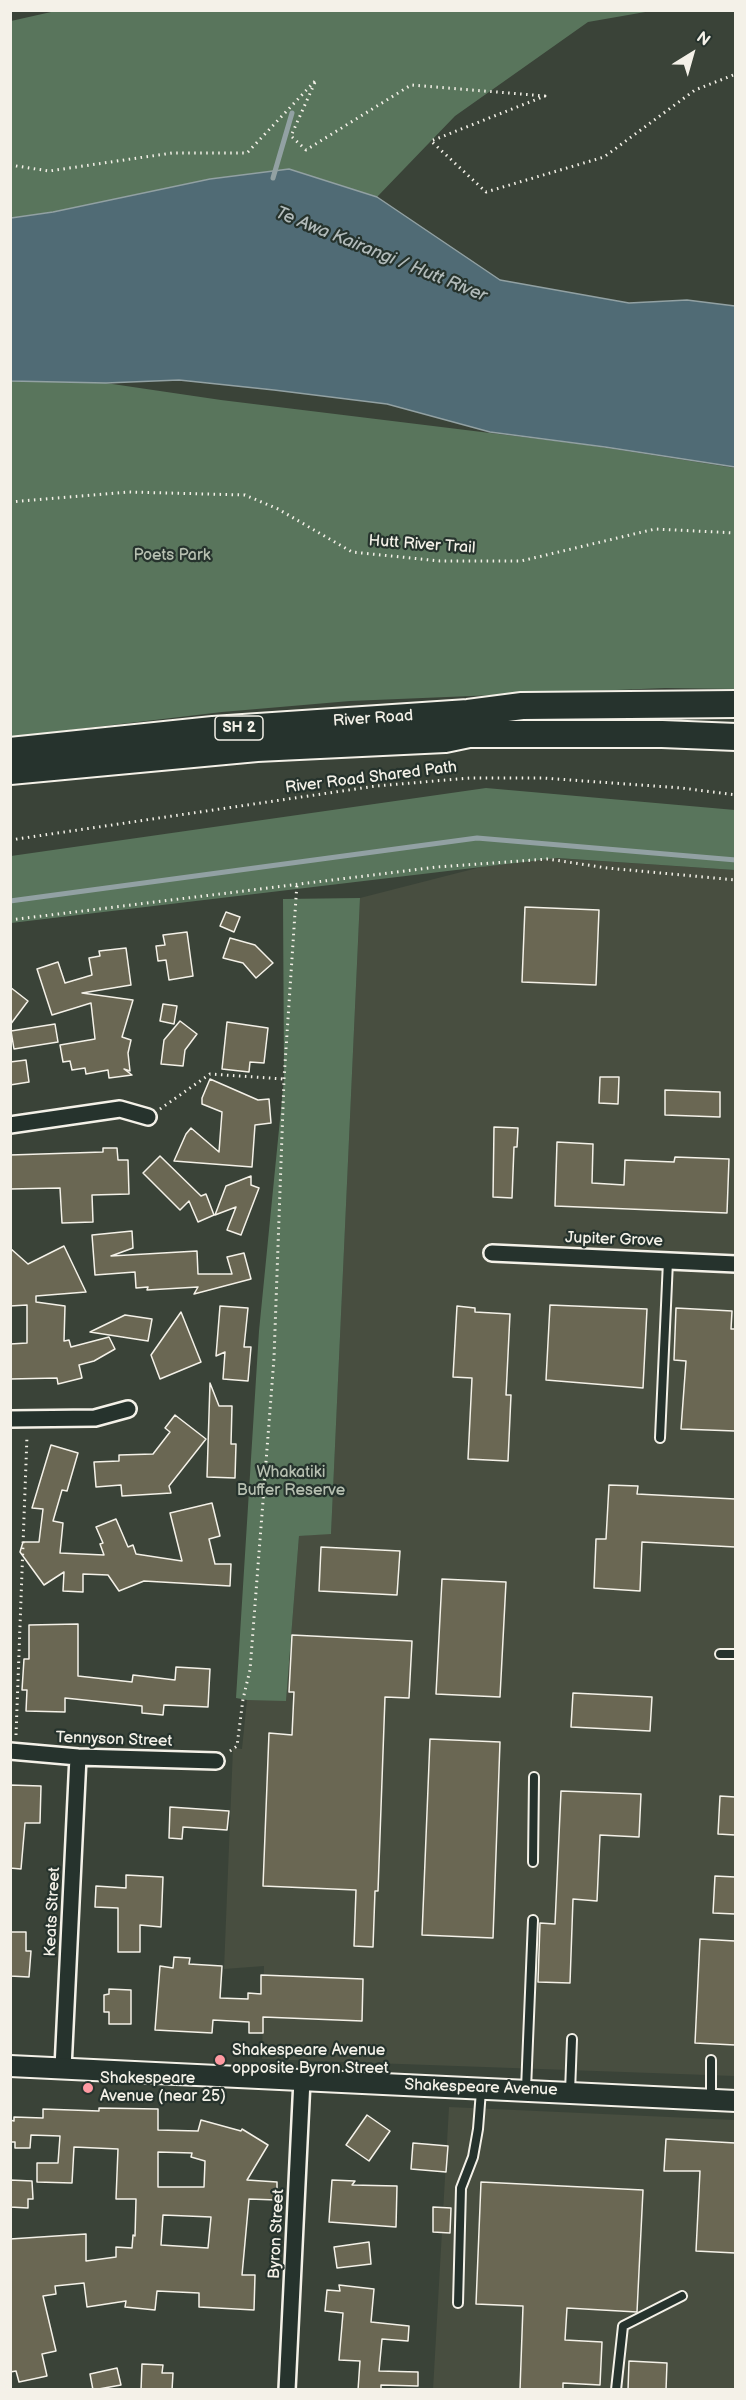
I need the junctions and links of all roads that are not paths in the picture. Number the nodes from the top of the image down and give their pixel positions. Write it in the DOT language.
graph roads {
  1 [pos="735,704"];
  2 [pos="468,713"];
  3 [pos="735,721"];
  4 [pos="735,737"];
  5 [pos="445,739"];
  6 [pos="10,751"];
  7 [pos="735,752"];
  8 [pos="10,771"];
  9 [pos="148,1117"];
  10 [pos="10,1125"];
  11 [pos="492,1253"];
  12 [pos="668,1261"];
  13 [pos="735,1264"];
  14 [pos="128,1409"];
  15 [pos="10,1419"];
  16 [pos="660,1438"];
  17 [pos="720,1654"];
  18 [pos="735,1654"];
  19 [pos="13,1752"];
  20 [pos="78,1757"];
  21 [pos="216,1761"];
  22 [pos="534,1777"];
  23 [pos="533,1862"];
  24 [pos="533,1920"];
  25 [pos="572,2039"];
  26 [pos="711,2060"];
  27 [pos="10,2066"];
  28 [pos="63,2068"];
  29 [pos="302,2080"];
  30 [pos="482,2089"];
  31 [pos="526,2091"];
  32 [pos="570,2092"];
  33 [pos="711,2099"];
  34 [pos="735,2101"];
  35 [pos="682,2296"];
  36 [pos="458,2303"];
  37 [pos="287,2390"];
  38 [pos="616,2390"];
  1 -- 2 [label="highway, River Road / SH 2"];
  2 -- 3 [label="highway"];
  2 -- 6 [label="highway, River Road / SH 2"];
  4 -- 5 [label="highway, River Road / SH 2"];
  5 -- 7 [label="highway"];
  5 -- 8 [label="highway, River Road / SH 2"];
  9 -- 10 [label="street"];
  11 -- 12 [label="street, Jupiter Grove"];
  12 -- 13 [label="street, Jupiter Grove"];
  12 -- 16 [label="lane"];
  14 -- 15 [label="street"];
  17 -- 18 [label="lane"];
  19 -- 20 [label="street, Tennyson Street"];
  20 -- 21 [label="street, Tennyson Street"];
  20 -- 28 [label="street, Keats Street"];
  22 -- 23 [label="lane"];
  24 -- 31 [label="lane"];
  25 -- 32 [label="lane"];
  26 -- 33 [label="lane"];
  27 -- 28 [label="street, Shakespeare Avenue"];
  28 -- 29 [label="street, Shakespeare Avenue"];
  29 -- 30 [label="street, Shakespeare Avenue"];
  29 -- 37 [label="street, Byron Street"];
  30 -- 31 [label="street, Shakespeare Avenue"];
  30 -- 36 [label="lane"];
  31 -- 32 [label="street, Shakespeare Avenue"];
  32 -- 33 [label="street, Shakespeare Avenue"];
  33 -- 34 [label="street, Shakespeare Avenue"];
  35 -- 38 [label="lane"];
}
